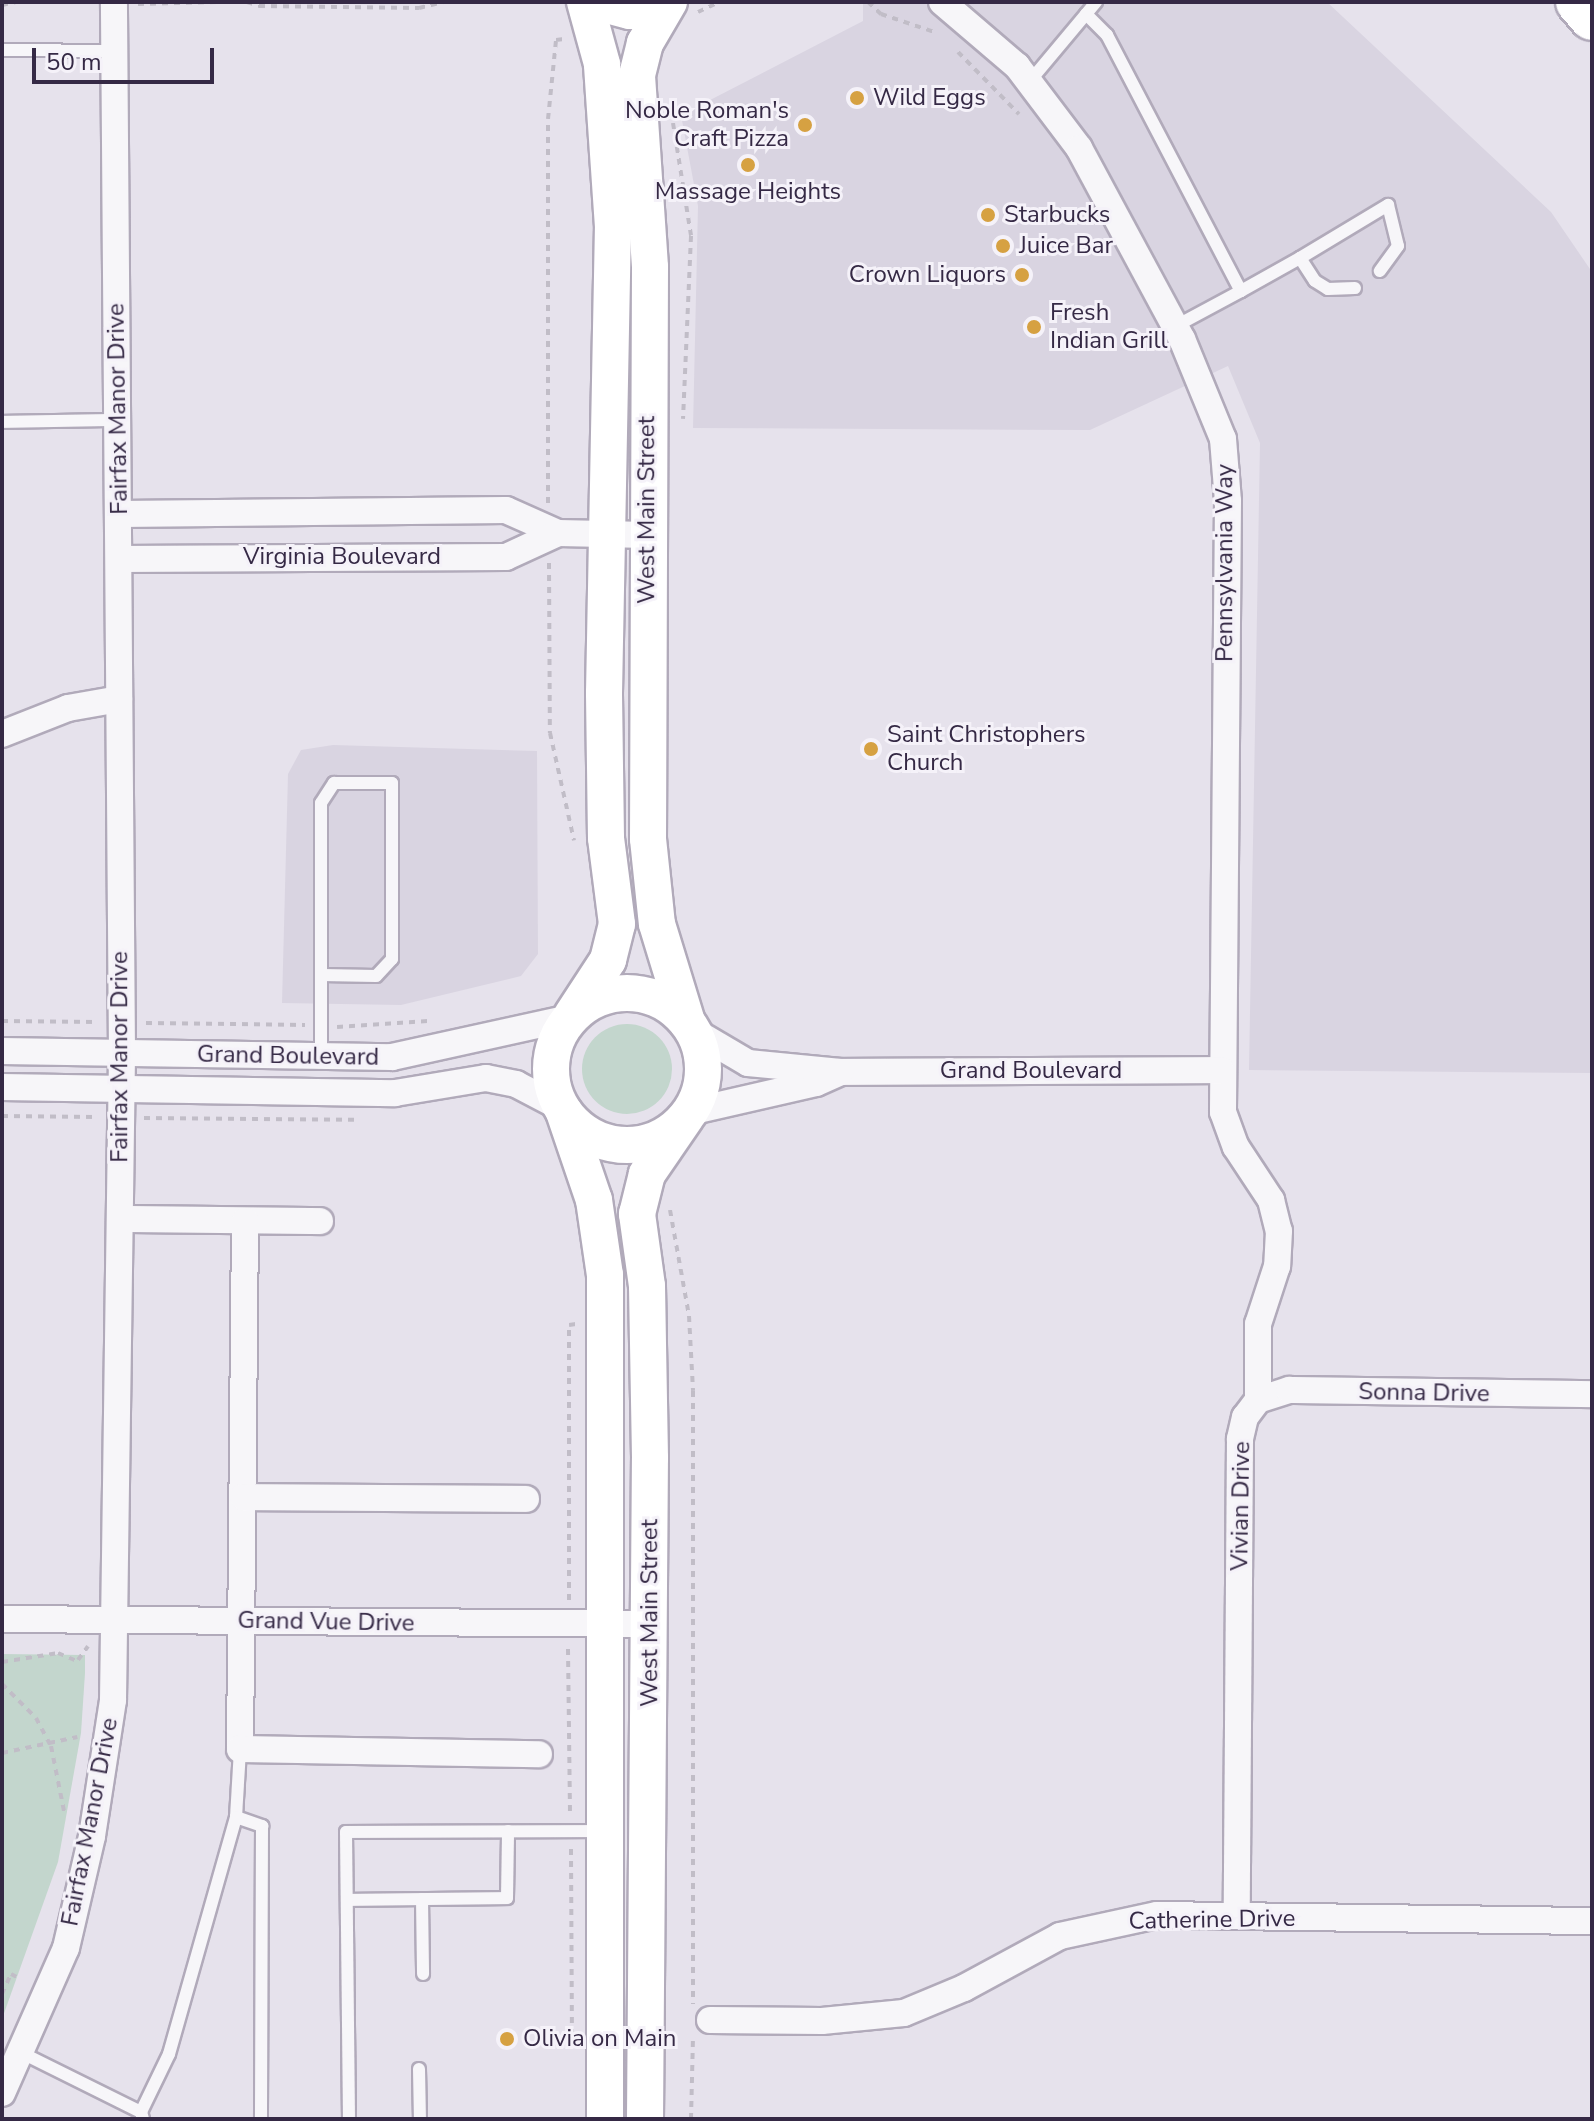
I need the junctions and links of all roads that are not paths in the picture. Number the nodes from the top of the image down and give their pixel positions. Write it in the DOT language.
graph roads {
  1 [pos="585,2"];
  2 [pos="596,2"];
  3 [pos="942,2"];
  4 [pos="1578,2"];
  5 [pos="114,3"];
  6 [pos="1091,6"];
  7 [pos="674,8"];
  8 [pos="1592,18"];
  9 [pos="2,50"];
  10 [pos="114,51"];
  11 [pos="1030,81"];
  12 [pos="1300,258"];
  13 [pos="1380,271"];
  14 [pos="1355,288"];
  15 [pos="1241,291"];
  16 [pos="1176,326"];
  17 [pos="118,420"];
  18 [pos="2,422"];
  19 [pos="120,514"];
  20 [pos="552,533"];
  21 [pos="606,535"];
  22 [pos="646,535"];
  23 [pos="119,559"];
  24 [pos="119,699"];
  25 [pos="2,734"];
  26 [pos="322,975"];
  27 [pos="571,1016"];
  28 [pos="690,1026"];
  29 [pos="2,1051"];
  30 [pos="122,1053"];
  31 [pos="321,1058"];
  32 [pos="1221,1070"];
  33 [pos="841,1072"];
  34 [pos="2,1087"];
  35 [pos="121,1089"];
  36 [pos="562,1110"];
  37 [pos="686,1116"];
  38 [pos="120,1219"];
  39 [pos="245,1221"];
  40 [pos="320,1221"];
  41 [pos="1592,1394"];
  42 [pos="1258,1400"];
  43 [pos="243,1497"];
  44 [pos="526,1499"];
  45 [pos="2,1619"];
  46 [pos="116,1620"];
  47 [pos="242,1621"];
  48 [pos="608,1624"];
  49 [pos="650,1624"];
  50 [pos="240,1749"];
  51 [pos="539,1754"];
  52 [pos="236,1817"];
  53 [pos="508,1831"];
  54 [pos="588,1831"];
  55 [pos="422,1899"];
  56 [pos="347,1900"];
  57 [pos="1237,1916"];
  58 [pos="1592,1921"];
  59 [pos="423,1974"];
  60 [pos="699,2022"];
  61 [pos="22,2053"];
  62 [pos="419,2069"];
  63 [pos="2,2093"];
  64 [pos="142,2115"];
  65 [pos="261,2119"];
  66 [pos="349,2119"];
  67 [pos="420,2119"];
  68 [pos="605,2119"];
  69 [pos="645,2119"];
  1 -- 21 [label="main road, West Main Street"];
  2 -- 7 [label="main road"];
  3 -- 11 [label="street, Pennsylvania Way"];
  4 -- 8 [label="highway"];
  5 -- 10 [label="street, Fairfax Manor Drive"];
  6 -- 11 [label="lane"];
  6 -- 15 [label="lane"];
  7 -- 22 [label="main road, West Main Street"];
  9 -- 10 [label="lane"];
  10 -- 17 [label="street, Fairfax Manor Drive"];
  11 -- 16 [label="street, Pennsylvania Way"];
  12 -- 13 [label="lane"];
  12 -- 14 [label="lane"];
  12 -- 15 [label="lane"];
  15 -- 16 [label="lane"];
  16 -- 32 [label="street, Pennsylvania Way"];
  17 -- 18 [label="lane"];
  17 -- 19 [label="street, Fairfax Manor Drive"];
  19 -- 20 [label="street, Virginia Boulevard"];
  19 -- 23 [label="street, Fairfax Manor Drive"];
  20 -- 21 [label="street, Virginia Boulevard"];
  20 -- 23 [label="street, Virginia Boulevard"];
  21 -- 22 [label="street, Virginia Boulevard"];
  21 -- 27 [label="main road, West Main Street"];
  22 -- 28 [label="main road, West Main Street"];
  23 -- 24 [label="street, Fairfax Manor Drive"];
  24 -- 25 [label="street"];
  24 -- 30 [label="street, Fairfax Manor Drive"];
  26 -- 26 [label="lane"];
  26 -- 31 [label="lane"];
  27 -- 28 [label="main road"];
  27 -- 31 [label="street, Grand Boulevard"];
  27 -- 36 [label="main road"];
  28 -- 33 [label="street, Grand Boulevard"];
  28 -- 37 [label="main road"];
  29 -- 30 [label="street, Grand Boulevard"];
  30 -- 31 [label="street, Grand Boulevard"];
  30 -- 35 [label="street, Fairfax Manor Drive"];
  32 -- 33 [label="street, Grand Boulevard"];
  32 -- 42 [label="street, Vivian Drive"];
  33 -- 37 [label="street, Grand Boulevard"];
  34 -- 35 [label="street, Grand Boulevard"];
  35 -- 36 [label="street, Grand Boulevard"];
  35 -- 38 [label="street, Fairfax Manor Drive"];
  36 -- 37 [label="main road"];
  36 -- 48 [label="main road, West Main Street"];
  37 -- 49 [label="main road, West Main Street"];
  38 -- 39 [label="street"];
  38 -- 46 [label="street, Fairfax Manor Drive"];
  39 -- 40 [label="street"];
  39 -- 43 [label="street"];
  41 -- 42 [label="street, Sonna Drive"];
  42 -- 57 [label="street, Vivian Drive"];
  43 -- 44 [label="street"];
  43 -- 47 [label="street"];
  45 -- 46 [label="street, Grand Vue Drive"];
  46 -- 47 [label="street, Grand Vue Drive"];
  46 -- 61 [label="street, Fairfax Manor Drive"];
  47 -- 48 [label="street, Grand Vue Drive"];
  47 -- 50 [label="street"];
  48 -- 49 [label="street, Grand Vue Drive"];
  48 -- 54 [label="main road, West Main Street"];
  49 -- 69 [label="main road, West Main Street"];
  50 -- 51 [label="street"];
  50 -- 52 [label="lane"];
  52 -- 64 [label="lane"];
  52 -- 65 [label="lane"];
  53 -- 54 [label="lane"];
  53 -- 55 [label="lane"];
  53 -- 56 [label="lane"];
  54 -- 68 [label="main road, West Main Street"];
  55 -- 56 [label="lane"];
  55 -- 59 [label="lane"];
  56 -- 66 [label="lane"];
  57 -- 58 [label="street, Catherine Drive"];
  57 -- 60 [label="street, Catherine Drive"];
  61 -- 63 [label="street, Fairfax Manor Drive"];
  61 -- 64 [label="lane"];
  62 -- 67 [label="lane"];
}
